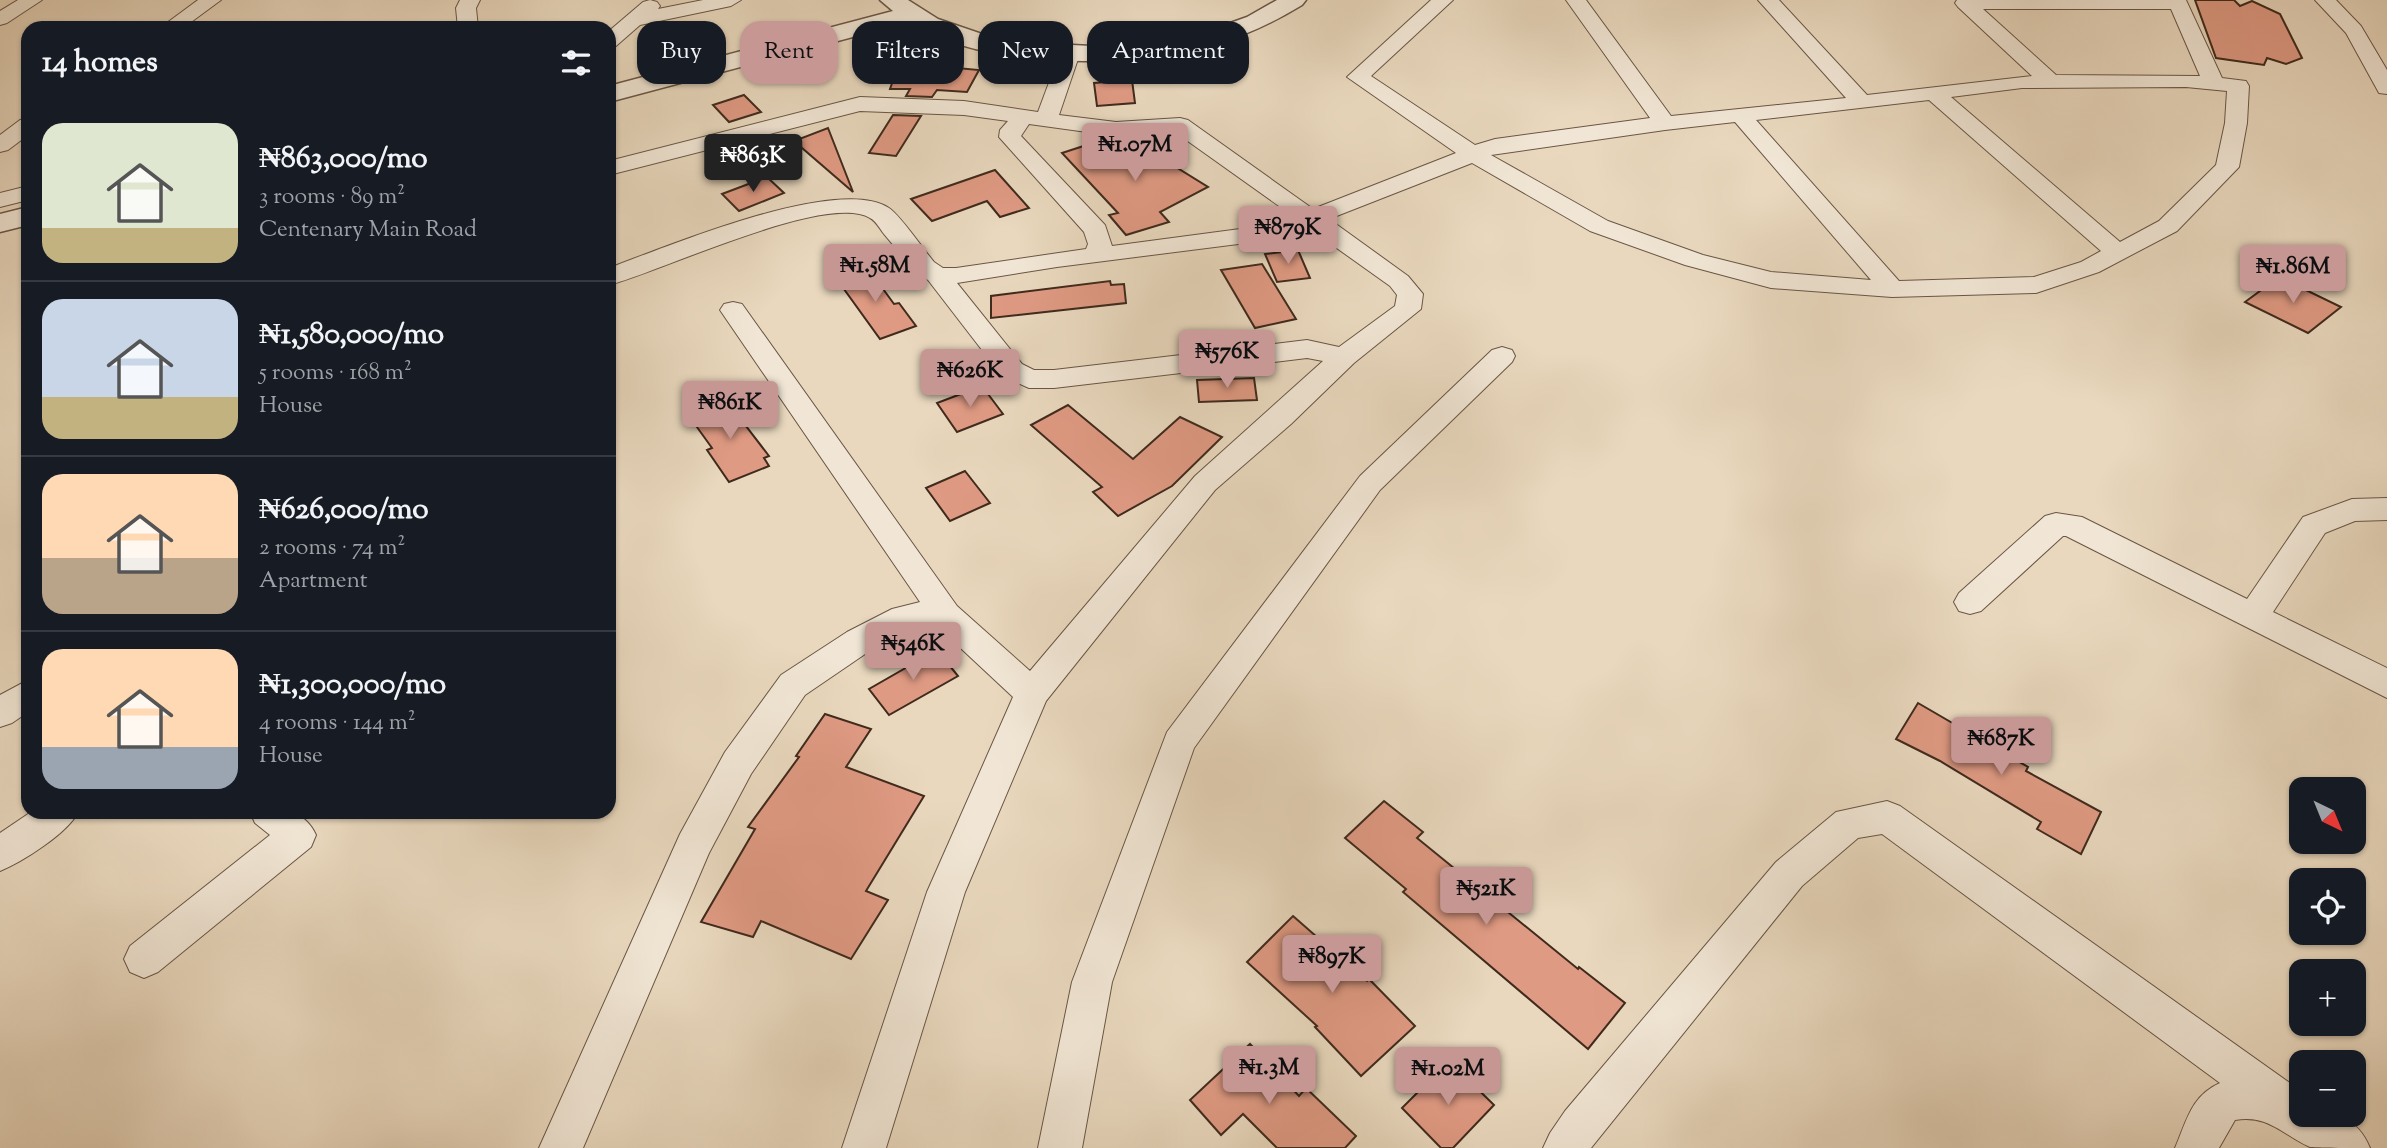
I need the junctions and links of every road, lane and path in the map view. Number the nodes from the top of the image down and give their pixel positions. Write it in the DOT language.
graph roads {
  1 [pos="32,0"];
  2 [pos="211,0"];
  3 [pos="470,0"];
  4 [pos="656,0"];
  5 [pos="731,0"];
  6 [pos="1294,0"];
  7 [pos="1443,0"];
  8 [pos="1576,0"];
  9 [pos="1768,0"];
  10 [pos="2325,0"];
  11 [pos="898,5"];
  12 [pos="0,19"];
  13 [pos="635,20"];
  14 [pos="180,21"];
  15 [pos="467,21"];
  16 [pos="616,36"];
  17 [pos="978,39"];
  18 [pos="1073,53"];
  19 [pos="616,75"];
  20 [pos="2050,82"];
  21 [pos="2214,83"];
  22 [pos="1053,84"];
  23 [pos="2387,88"];
  24 [pos="616,92"];
  25 [pos="1933,93"];
  26 [pos="1862,103"];
  27 [pos="1740,115"];
  28 [pos="1035,118"];
  29 [pos="1665,122"];
  30 [pos="21,130"];
  31 [pos="0,145"];
  32 [pos="1473,154"];
  33 [pos="616,166"];
  34 [pos="21,195"];
  35 [pos="0,200"];
  36 [pos="21,218"];
  37 [pos="1316,222"];
  38 [pos="0,223"];
  39 [pos="21,232"];
  40 [pos="0,237"];
  41 [pos="2118,253"];
  42 [pos="1096,255"];
  43 [pos="616,274"];
  44 [pos="937,275"];
  45 [pos="1892,289"];
  46 [pos="733,310"];
  47 [pos="1502,356"];
  48 [pos="1344,357"];
  49 [pos="2387,509"];
  50 [pos="1970,602"];
  51 [pos="946,615"];
  52 [pos="2254,615"];
  53 [pos="2387,684"];
  54 [pos="1032,693"];
  55 [pos="21,699"];
  56 [pos="0,713"];
  57 [pos="50,819"];
  58 [pos="277,819"];
  59 [pos="0,854"];
  60 [pos="144,959"];
  61 [pos="2286,1106"];
  62 [pos="561,1148"];
  63 [pos="864,1148"];
  64 [pos="1060,1148"];
  65 [pos="1565,1148"];
  66 [pos="2197,1148"];
  67 [pos="2348,1148"];
  1 -- 12 [label="street"];
  2 -- 14 [label="street"];
  3 -- 15 [label="street"];
  4 -- 13 [label="street"];
  5 -- 13 [label="street"];
  6 -- 18 [label="street"];
  7 -- 32 [label="street"];
  8 -- 29 [label="street"];
  9 -- 26 [label="street"];
  10 -- 23 [label="street"];
  11 -- 17 [label="street"];
  11 -- 19 [label="street"];
  11 -- 24 [label="street"];
  13 -- 16 [label="street"];
  20 -- 21 [label="street"];
  20 -- 21 [label="street"];
  20 -- 25 [label="street"];
  21 -- 41 [label="street"];
  22 -- 28 [label="street"];
  25 -- 26 [label="street"];
  25 -- 41 [label="street"];
  26 -- 27 [label="street"];
  27 -- 29 [label="street"];
  27 -- 45 [label="street"];
  28 -- 33 [label="street"];
  28 -- 37 [label="street"];
  28 -- 42 [label="street"];
  29 -- 32 [label="street"];
  30 -- 31 [label="street"];
  32 -- 37 [label="street"];
  32 -- 45 [label="street"];
  34 -- 35 [label="street"];
  36 -- 38 [label="street"];
  37 -- 42 [label="street"];
  37 -- 48 [label="street"];
  39 -- 40 [label="street"];
  41 -- 45 [label="street"];
  42 -- 44 [label="street"];
  43 -- 44 [label="street"];
  44 -- 48 [label="street"];
  46 -- 51 [label="street"];
  47 -- 64 [label="street"];
  48 -- 54 [label="street"];
  49 -- 52 [label="street"];
  50 -- 52 [label="street"];
  51 -- 54 [label="street"];
  51 -- 62 [label="street"];
  52 -- 53 [label="street"];
  54 -- 63 [label="street"];
  55 -- 56 [label="street"];
  57 -- 59 [label="street"];
  58 -- 60 [label="street"];
  61 -- 65 [label="street"];
  61 -- 66 [label="street"];
  61 -- 67 [label="street"];
}
